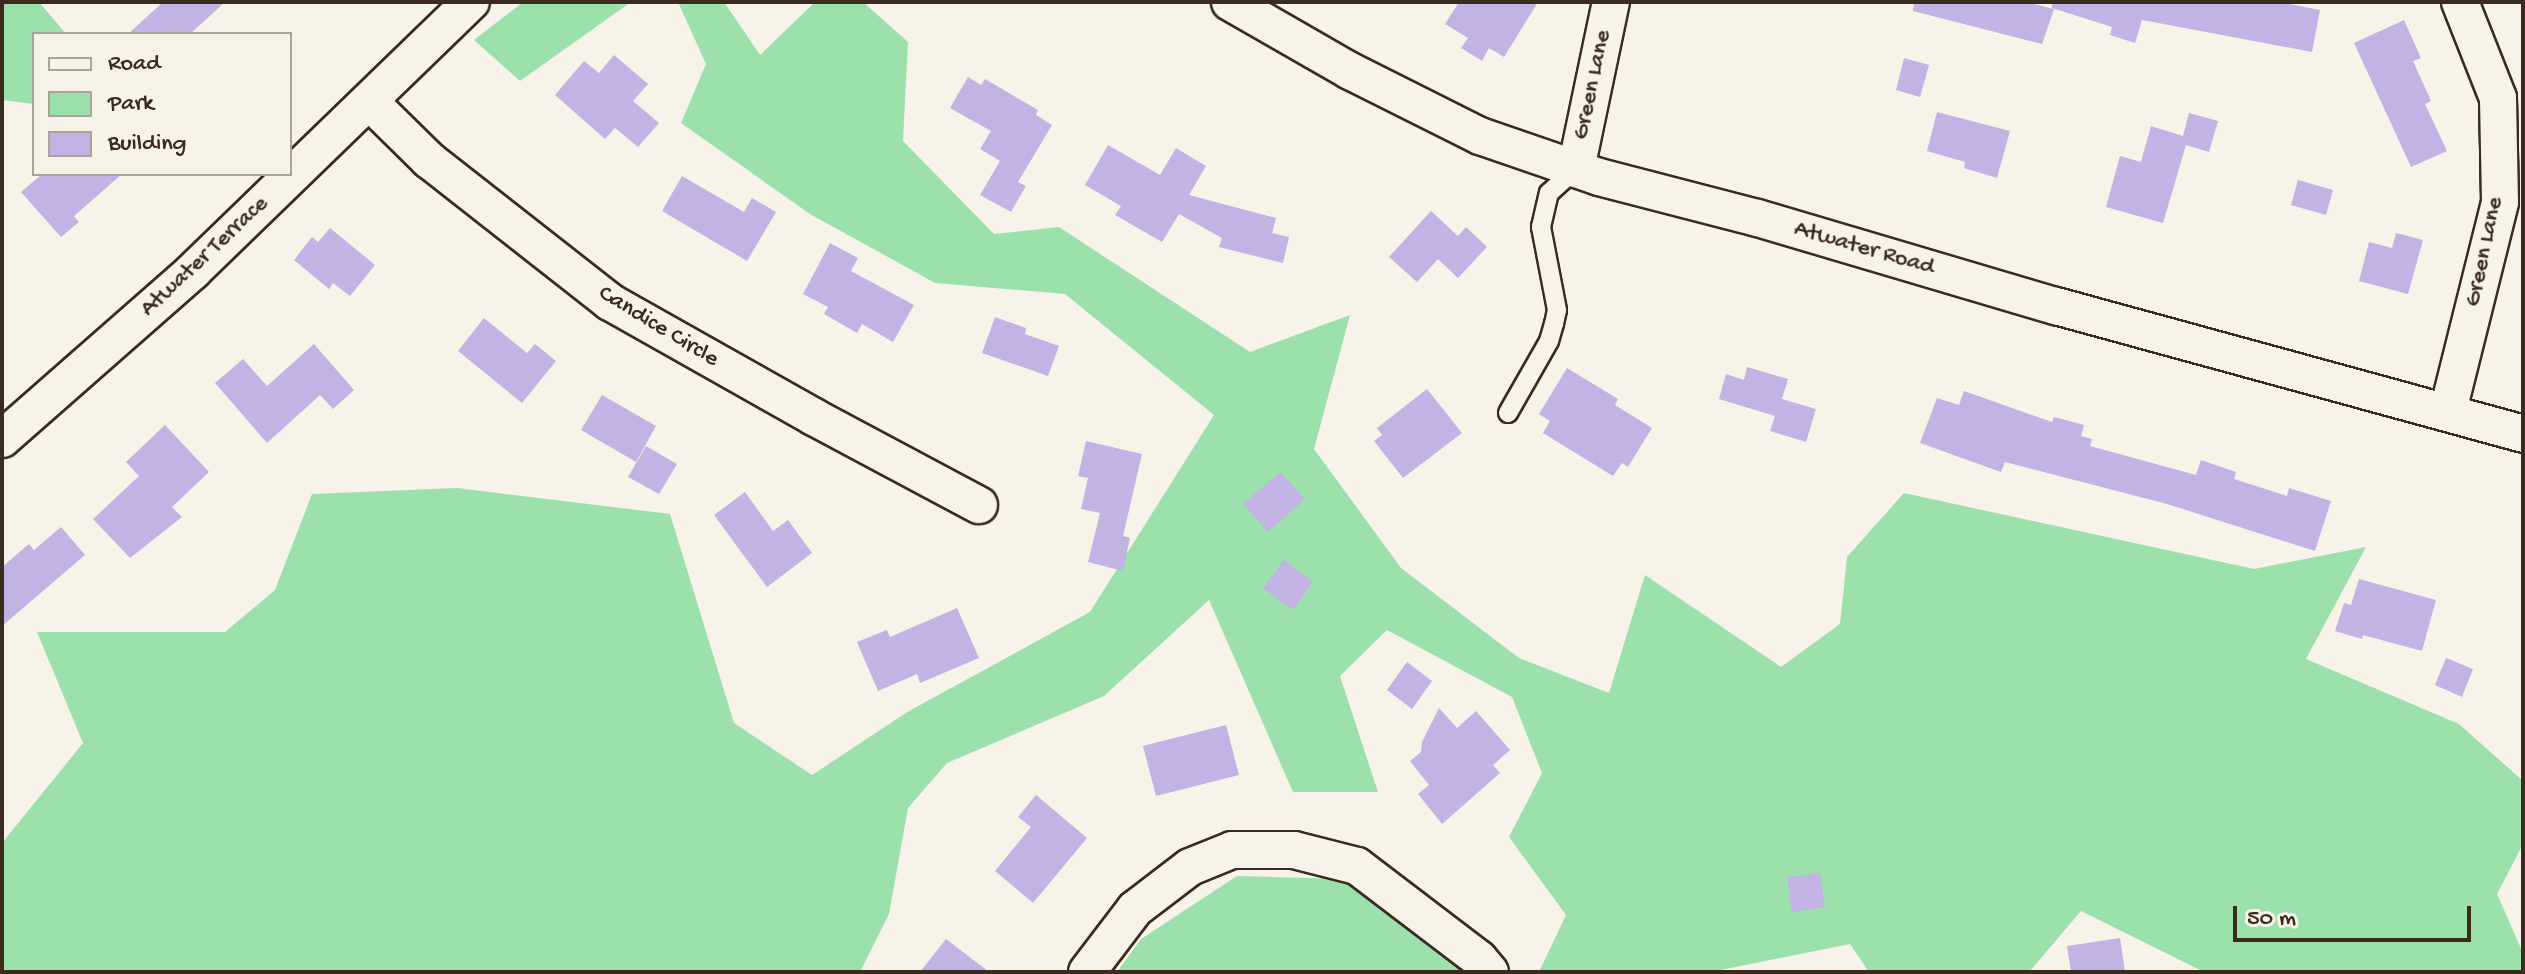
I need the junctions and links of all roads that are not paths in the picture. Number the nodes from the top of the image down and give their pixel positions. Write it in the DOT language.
graph roads {
  1 [pos="471,2"];
  2 [pos="1230,2"];
  3 [pos="1611,2"];
  4 [pos="2460,2"];
  5 [pos="370,102"];
  6 [pos="1576,169"];
  7 [pos="2448,411"];
  8 [pos="1508,413"];
  9 [pos="2523,434"];
  10 [pos="2,439"];
  11 [pos="979,505"];
  12 [pos="1087,972"];
  13 [pos="1490,972"];
  1 -- 5 [label="street, Atwater Terrace"];
  2 -- 6 [label="street, Atwater Road"];
  3 -- 6 [label="street, Green Lane"];
  4 -- 7 [label="street, Green Lane"];
  5 -- 10 [label="street, Atwater Terrace"];
  5 -- 11 [label="street, Candice Circle"];
  6 -- 7 [label="street, Atwater Road"];
  6 -- 8 [label="lane"];
  7 -- 9 [label="street, Atwater Road"];
  12 -- 13 [label="street"];
}
